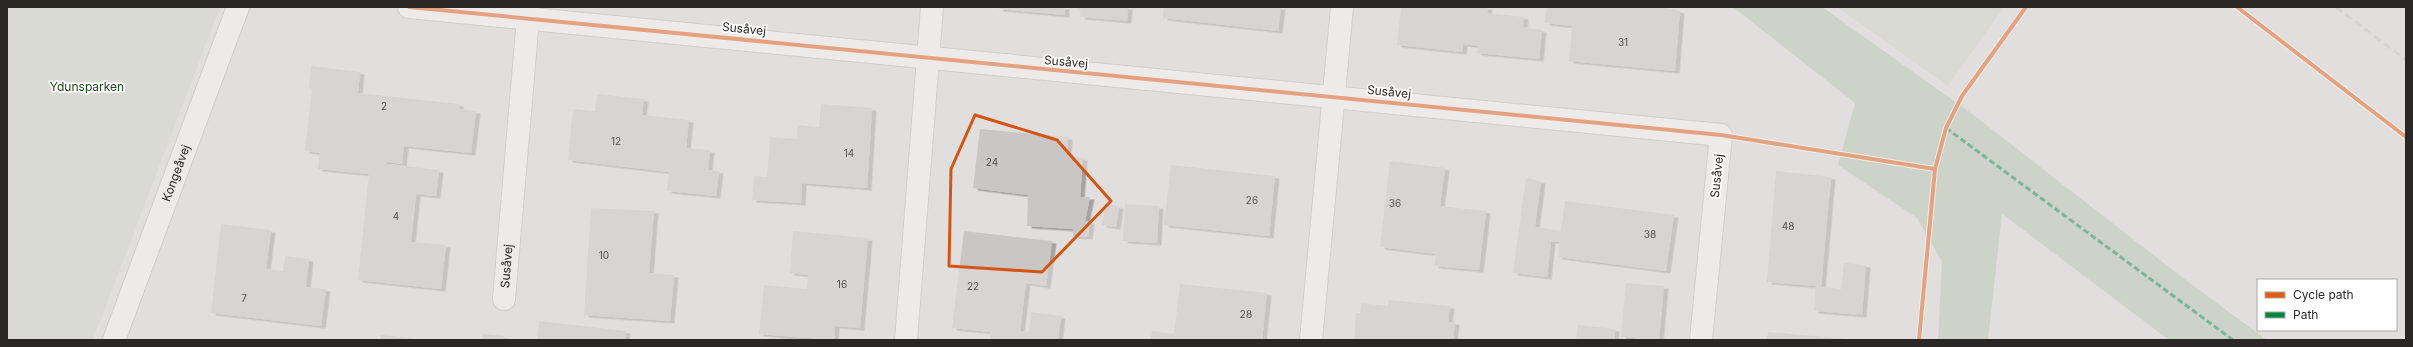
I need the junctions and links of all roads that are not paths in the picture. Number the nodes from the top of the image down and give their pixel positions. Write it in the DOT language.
graph roads {
  1 [pos="238,7"];
  2 [pos="409,7"];
  3 [pos="932,7"];
  4 [pos="1342,7"];
  5 [pos="528,12"];
  6 [pos="927,59"];
  7 [pos="1335,97"];
  8 [pos="504,299"];
  9 [pos="114,340"];
  10 [pos="906,340"];
  11 [pos="1311,340"];
  12 [pos="1701,340"];
  1 -- 9 [label="street, Kongeåvej"];
  2 -- 5 [label="street, Susåvej"];
  3 -- 6 [label="street"];
  4 -- 7 [label="street"];
  5 -- 6 [label="street, Susåvej"];
  5 -- 8 [label="street, Susåvej"];
  6 -- 7 [label="street, Susåvej"];
  6 -- 10 [label="street"];
  7 -- 11 [label="street"];
  7 -- 12 [label="street, Susåvej"];
}
